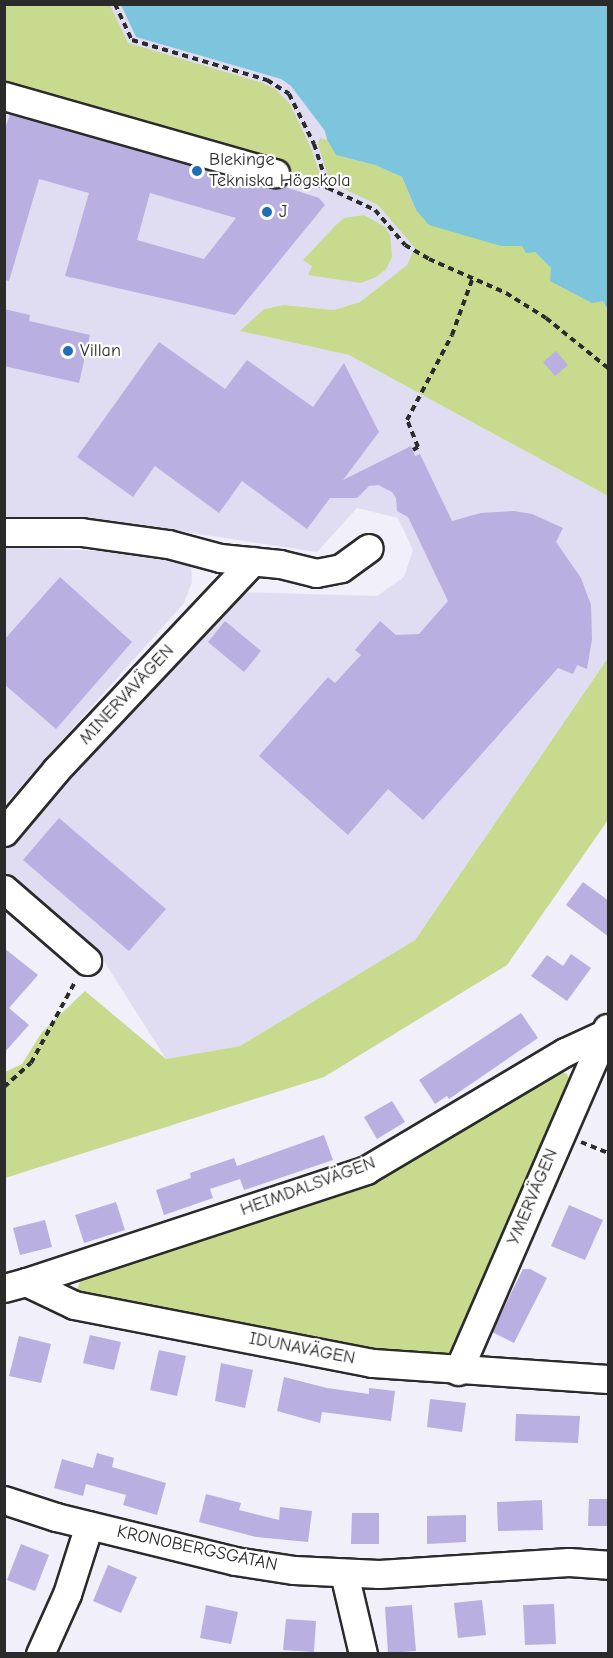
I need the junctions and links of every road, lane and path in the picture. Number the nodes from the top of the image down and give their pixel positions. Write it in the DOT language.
graph roads {
  1 [pos="115,4"];
  2 [pos="4,96"];
  3 [pos="274,173"];
  4 [pos="328,188"];
  5 [pos="473,277"];
  6 [pos="609,368"];
  7 [pos="413,450"];
  8 [pos="4,532"];
  9 [pos="369,548"];
  10 [pos="253,561"];
  11 [pos="4,832"];
  12 [pos="4,889"];
  13 [pos="87,961"];
  14 [pos="606,1029"];
  15 [pos="4,1087"];
  16 [pos="15,1285"];
  17 [pos="458,1371"];
  18 [pos="609,1379"];
  19 [pos="4,1500"];
  20 [pos="89,1525"];
  21 [pos="609,1565"];
  22 [pos="344,1573"];
  23 [pos="40,1653"];
  24 [pos="363,1653"];
  1 -- 4 [label="path"];
  2 -- 3 [label="street"];
  3 -- 4 [label="path"];
  4 -- 5 [label="path"];
  5 -- 6 [label="path"];
  5 -- 7 [label="path"];
  8 -- 10 [label="street"];
  9 -- 10 [label="street"];
  10 -- 11 [label="street, MINERVAVÄGEN"];
  12 -- 13 [label="street"];
  13 -- 15 [label="path"];
  14 -- 16 [label="street, HEIMDALSVÄGEN"];
  14 -- 17 [label="street, YMERVÄGEN"];
  16 -- 17 [label="street, IDUNAVÄGEN"];
  17 -- 18 [label="street, IDUNAVÄGEN"];
  19 -- 20 [label="street, KRONOBERGSGATAN"];
  20 -- 22 [label="street, KRONOBERGSGATAN"];
  20 -- 23 [label="street"];
  21 -- 22 [label="street, KRONOBERGSGATAN"];
  22 -- 24 [label="street"];
}
